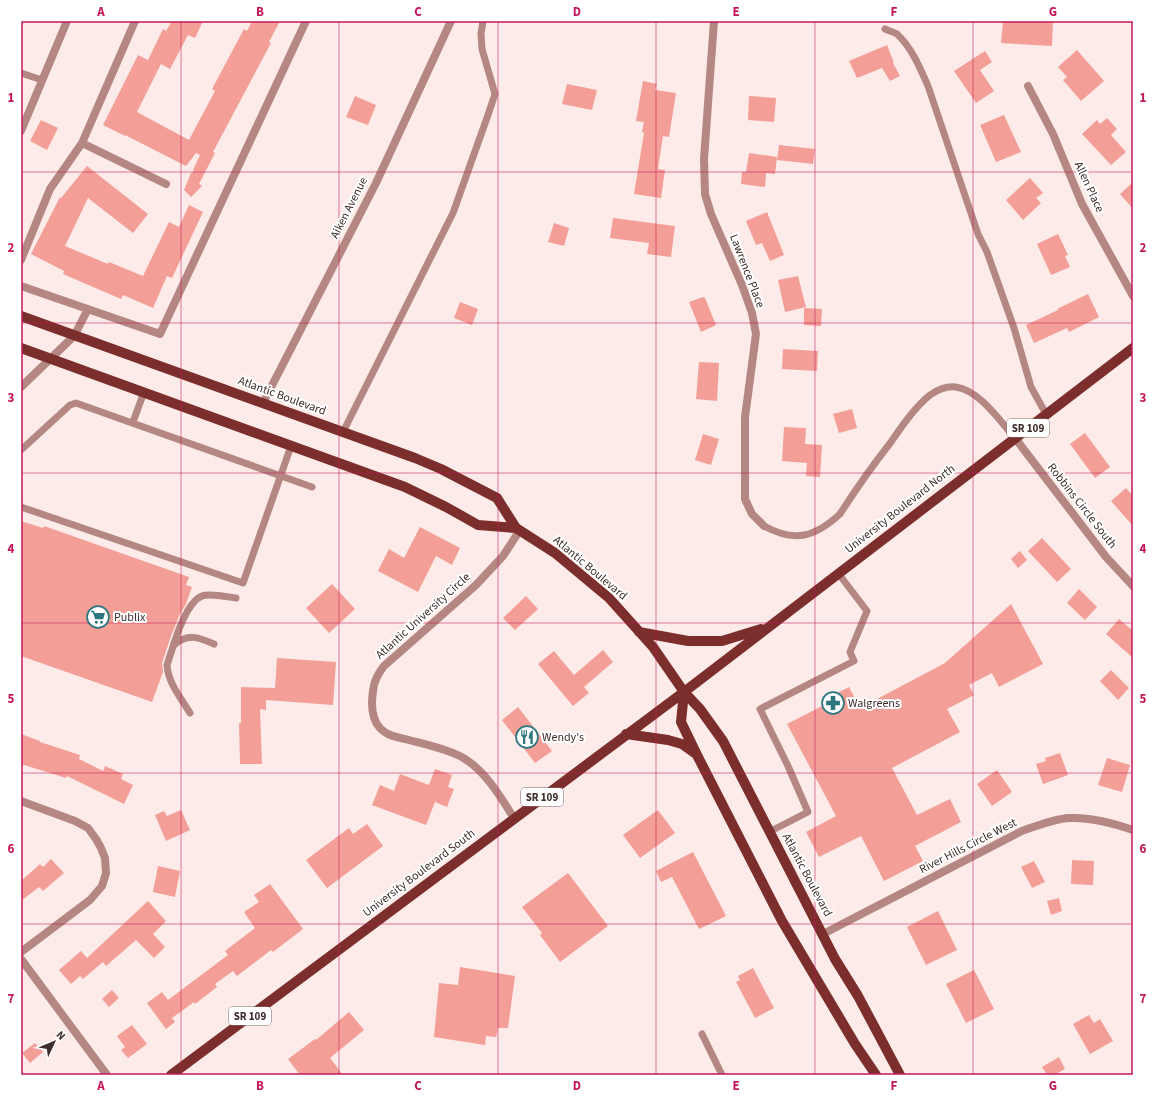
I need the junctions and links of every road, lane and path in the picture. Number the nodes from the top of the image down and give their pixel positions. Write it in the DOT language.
graph roads {
  1 [pos="67,21"];
  2 [pos="135,21"];
  3 [pos="306,21"];
  4 [pos="451,21"];
  5 [pos="483,21"];
  6 [pos="714,21"];
  7 [pos="885,29"];
  8 [pos="21,73"];
  9 [pos="42,80"];
  10 [pos="1028,86"];
  11 [pos="21,131"];
  12 [pos="82,143"];
  13 [pos="166,184"];
  14 [pos="21,260"];
  15 [pos="21,286"];
  16 [pos="1133,296"];
  17 [pos="88,309"];
  18 [pos="21,316"];
  19 [pos="74,336"];
  20 [pos="21,348"];
  21 [pos="1133,348"];
  22 [pos="51,358"];
  23 [pos="21,387"];
  24 [pos="144,392"];
  25 [pos="263,403"];
  26 [pos="1046,414"];
  27 [pos="133,422"];
  28 [pos="344,432"];
  29 [pos="1014,438"];
  30 [pos="291,446"];
  31 [pos="21,450"];
  32 [pos="280,476"];
  33 [pos="312,487"];
  34 [pos="21,507"];
  35 [pos="764,526"];
  36 [pos="518,529"];
  37 [pos="838,573"];
  38 [pos="1133,586"];
  39 [pos="236,598"];
  40 [pos="767,628"];
  41 [pos="639,632"];
  42 [pos="214,644"];
  43 [pos="174,645"];
  44 [pos="684,692"];
  45 [pos="190,713"];
  46 [pos="626,734"];
  47 [pos="697,755"];
  48 [pos="21,801"];
  49 [pos="514,818"];
  50 [pos="1133,830"];
  51 [pos="769,832"];
  52 [pos="823,934"];
  53 [pos="21,952"];
  54 [pos="21,959"];
  55 [pos="702,1034"];
  56 [pos="108,1075"];
  57 [pos="171,1075"];
  58 [pos="722,1075"];
  59 [pos="876,1075"];
  60 [pos="900,1075"];
  1 -- 9 [label="street"];
  2 -- 12 [label="street"];
  3 -- 17 [label="street"];
  4 -- 25 [label="street, Aiken Avenue"];
  5 -- 28 [label="lane"];
  6 -- 35 [label="street, Lawrence Place"];
  7 -- 26 [label="lane"];
  8 -- 9 [label="lane"];
  9 -- 11 [label="street"];
  10 -- 16 [label="street, Allen Place"];
  12 -- 13 [label="street"];
  12 -- 14 [label="street"];
  15 -- 17 [label="street"];
  17 -- 19 [label="street"];
  18 -- 19 [label="main road, Atlantic Boulevard"];
  19 -- 22 [label="street"];
  19 -- 25 [label="main road, Atlantic Boulevard"];
  20 -- 22 [label="main road, Atlantic Boulevard"];
  21 -- 26 [label="main road, University Boulevard North / SR 109"];
  22 -- 23 [label="street"];
  22 -- 24 [label="main road, Atlantic Boulevard"];
  24 -- 27 [label="lane"];
  24 -- 30 [label="main road, Atlantic Boulevard"];
  25 -- 28 [label="main road, Atlantic Boulevard"];
  26 -- 29 [label="main road, University Boulevard North / SR 109"];
  27 -- 31 [label="lane"];
  27 -- 32 [label="lane"];
  28 -- 36 [label="main road, Atlantic Boulevard"];
  29 -- 35 [label="lane"];
  29 -- 37 [label="main road, University Boulevard North / SR 109"];
  29 -- 38 [label="street, Robbins Circle South"];
  30 -- 32 [label="lane"];
  30 -- 36 [label="main road, Atlantic Boulevard"];
  32 -- 33 [label="lane"];
  32 -- 34 [label="lane"];
  36 -- 41 [label="main road, Atlantic Boulevard"];
  36 -- 49 [label="street, Atlantic University Circle"];
  37 -- 40 [label="main road, University Boulevard North / SR 109"];
  37 -- 51 [label="lane"];
  39 -- 43 [label="lane"];
  40 -- 41 [label="main road"];
  40 -- 44 [label="main road, University Boulevard North / SR 109"];
  41 -- 44 [label="main road, Atlantic Boulevard"];
  42 -- 43 [label="lane"];
  43 -- 45 [label="lane"];
  44 -- 46 [label="main road, University Boulevard South / SR 109"];
  44 -- 47 [label="main road"];
  44 -- 51 [label="main road, Atlantic Boulevard"];
  46 -- 47 [label="main road"];
  46 -- 49 [label="main road, University Boulevard South / SR 109"];
  47 -- 59 [label="main road"];
  48 -- 53 [label="street"];
  49 -- 57 [label="main road, University Boulevard South / SR 109"];
  50 -- 52 [label="street, River Hills Circle West"];
  51 -- 52 [label="main road, Atlantic Boulevard"];
  52 -- 60 [label="main road, Atlantic Boulevard"];
  54 -- 56 [label="street"];
  55 -- 58 [label="lane"];
}
